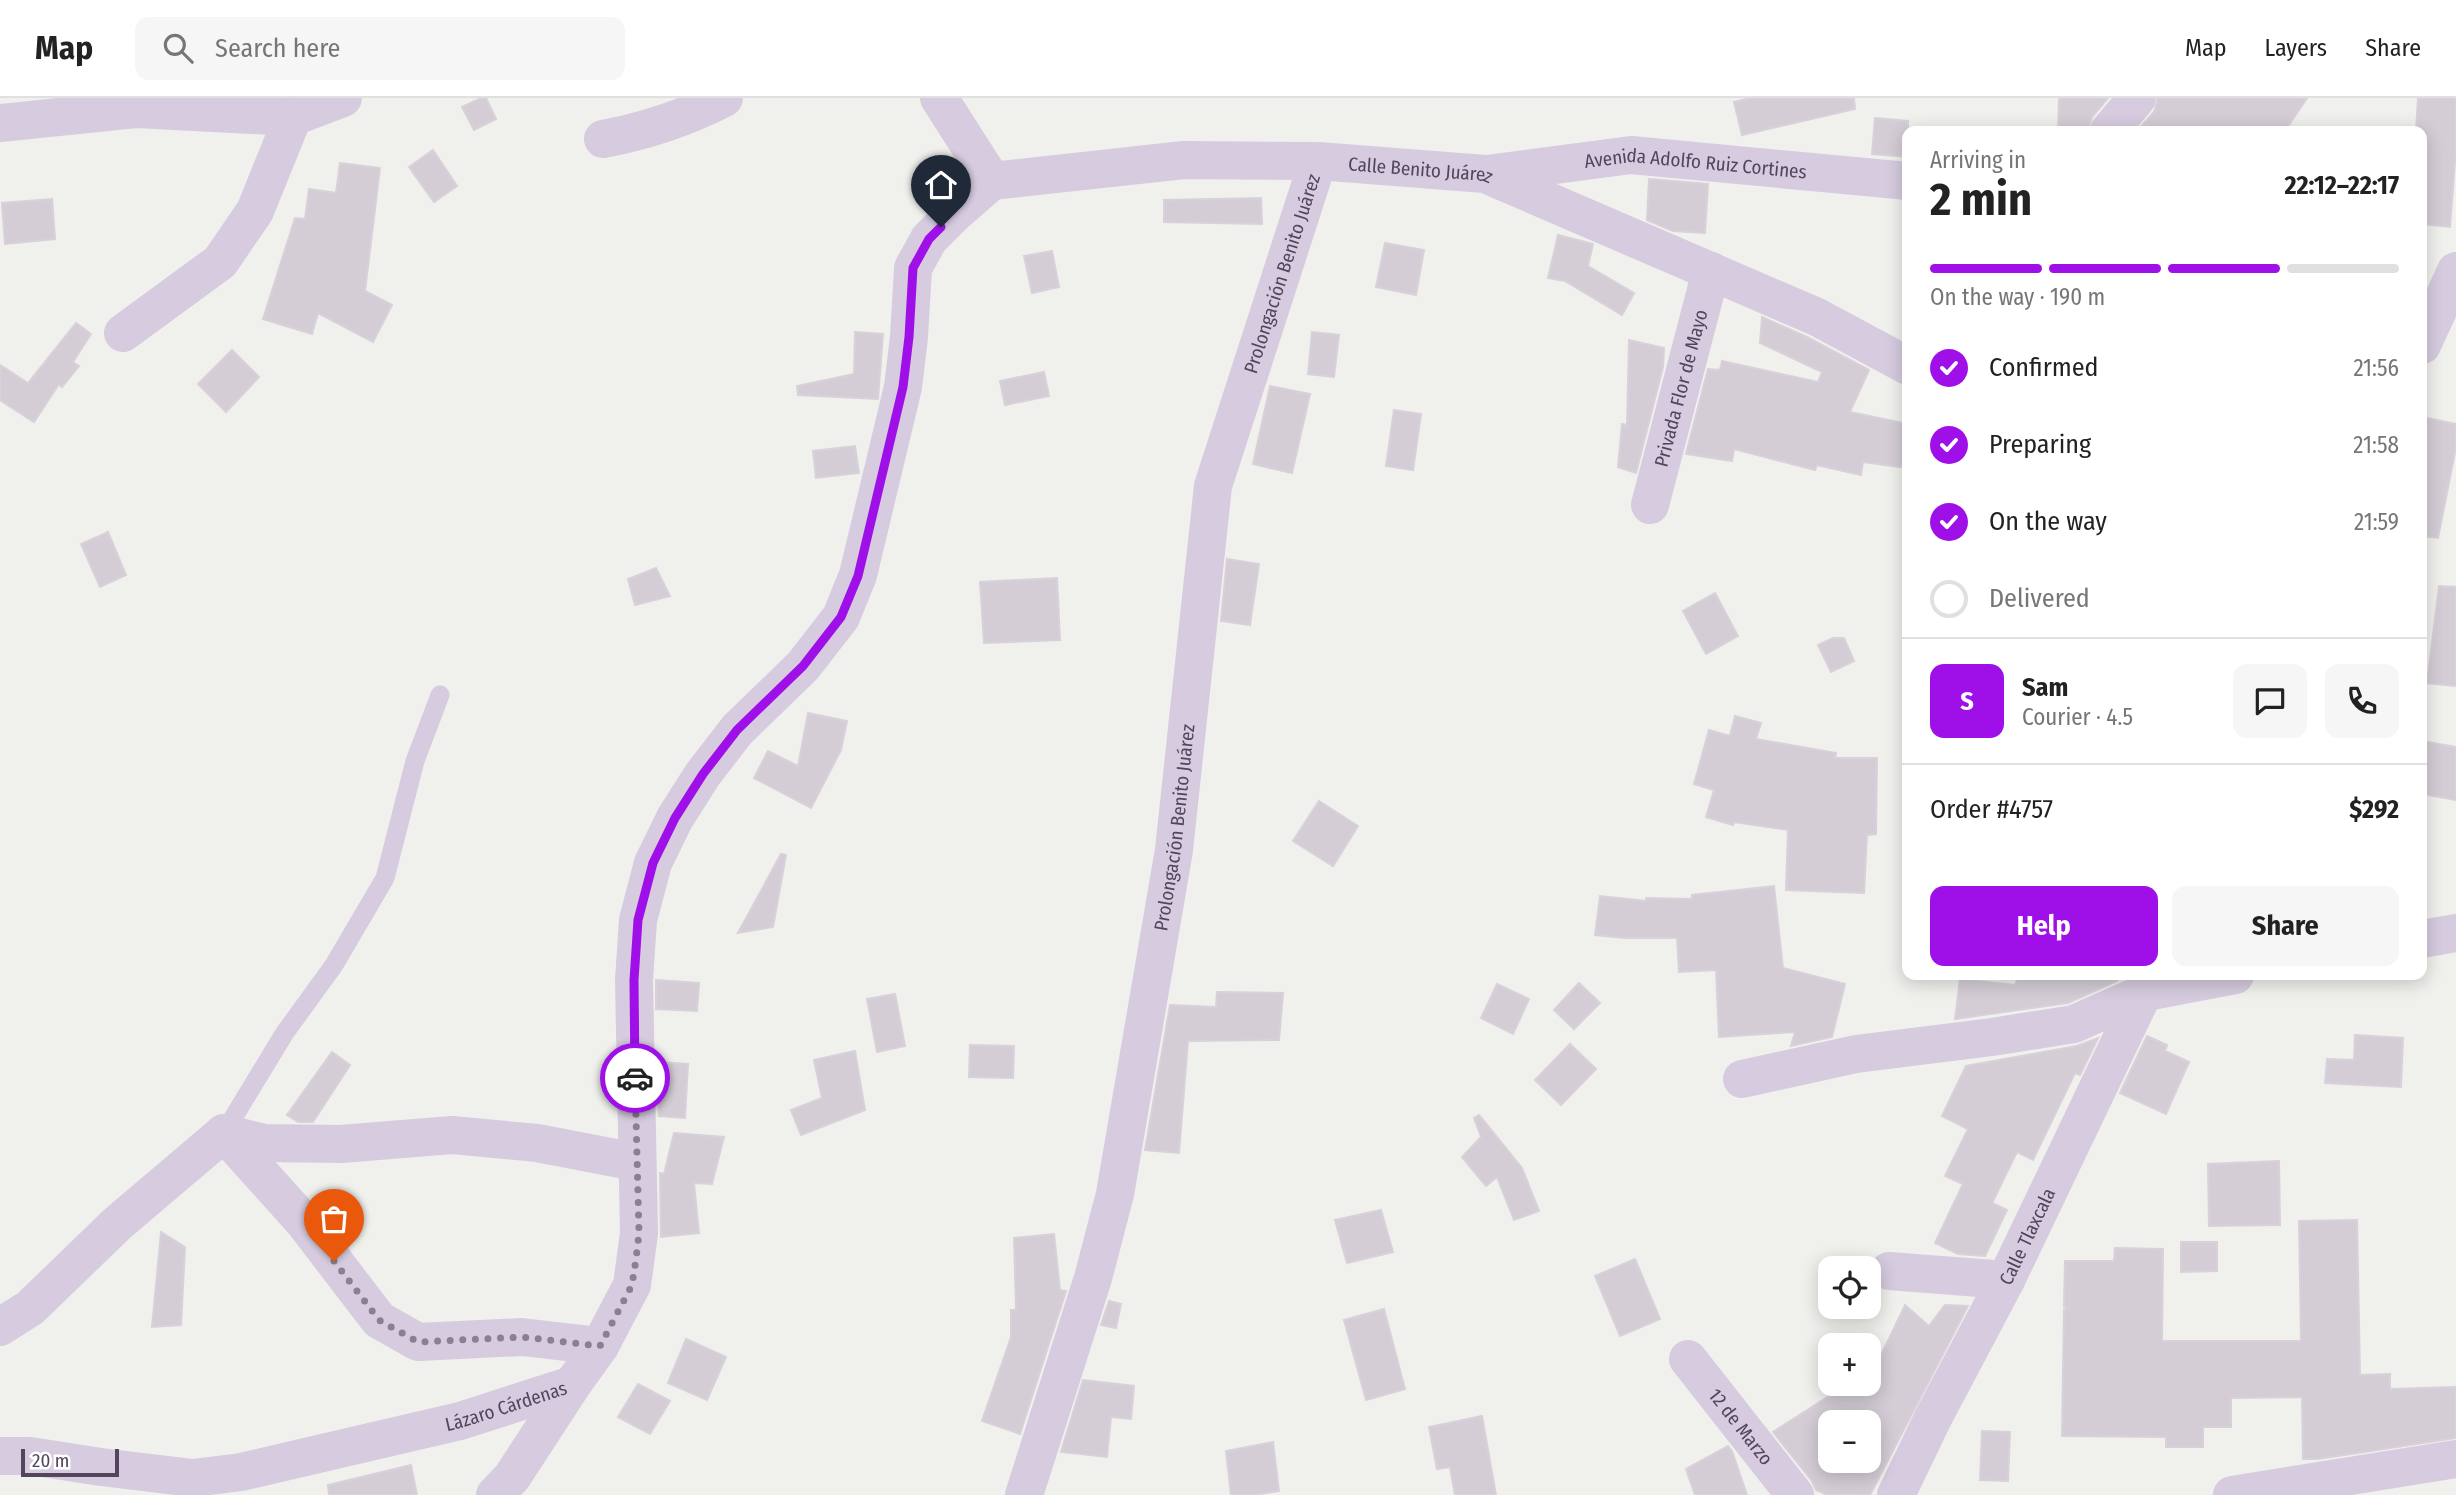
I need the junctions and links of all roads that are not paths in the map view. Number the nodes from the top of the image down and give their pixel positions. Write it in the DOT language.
graph roads {
  1 [pos="343,98"];
  2 [pos="724,98"];
  3 [pos="939,98"];
  4 [pos="2137,98"];
  5 [pos="98,106"];
  6 [pos="293,117"];
  7 [pos="0,123"];
  8 [pos="2113,126"];
  9 [pos="603,139"];
  10 [pos="1318,162"];
  11 [pos="1485,174"];
  12 [pos="1902,180"];
  13 [pos="992,181"];
  14 [pos="1711,271"];
  15 [pos="2456,271"];
  16 [pos="123,333"];
  17 [pos="2427,334"];
  18 [pos="1902,363"];
  19 [pos="1650,505"];
  20 [pos="440,695"];
  21 [pos="2456,933"];
  22 [pos="2427,938"];
  23 [pos="2181,980"];
  24 [pos="2149,983"];
  25 [pos="1742,1079"];
  26 [pos="224,1133"];
  27 [pos="636,1162"];
  28 [pos="1889,1272"];
  29 [pos="2006,1280"];
  30 [pos="0,1327"];
  31 [pos="600,1346"];
  32 [pos="1688,1359"];
  33 [pos="572,1385"];
  34 [pos="0,1456"];
  35 [pos="2456,1459"];
  36 [pos="495,1495"];
  37 [pos="1024,1495"];
  38 [pos="1795,1495"];
  39 [pos="1896,1495"];
  40 [pos="2232,1495"];
  1 -- 6 [label="street"];
  2 -- 9 [label="street"];
  3 -- 13 [label="street"];
  4 -- 8 [label="street"];
  5 -- 6 [label="street"];
  5 -- 7 [label="street"];
  6 -- 16 [label="street"];
  10 -- 11 [label="street, Calle Benito Juárez"];
  10 -- 13 [label="street, Calle Benito Juárez"];
  10 -- 37 [label="street, Prolongación Benito Juárez"];
  11 -- 12 [label="street, Avenida Adolfo Ruiz Cortines"];
  11 -- 14 [label="street, Calle Benito Juárez"];
  13 -- 27 [label="street, Lázaro Cárdenas"];
  14 -- 18 [label="street, Calle Benito Juárez"];
  14 -- 19 [label="street, Privada Flor de Mayo"];
  15 -- 17 [label="street"];
  20 -- 26 [label="lane"];
  21 -- 22 [label="street"];
  23 -- 24 [label="street"];
  24 -- 25 [label="street"];
  24 -- 29 [label="street, Calle Tlaxcala"];
  26 -- 27 [label="street"];
  26 -- 30 [label="street"];
  26 -- 31 [label="street"];
  27 -- 31 [label="street, Lázaro Cárdenas"];
  28 -- 29 [label="street"];
  29 -- 39 [label="street, Calle Tlaxcala"];
  31 -- 33 [label="street, Lázaro Cárdenas"];
  32 -- 38 [label="street, 12 de Marzo"];
  33 -- 34 [label="street, Lázaro Cárdenas"];
  33 -- 36 [label="street"];
  35 -- 40 [label="street"];
}
